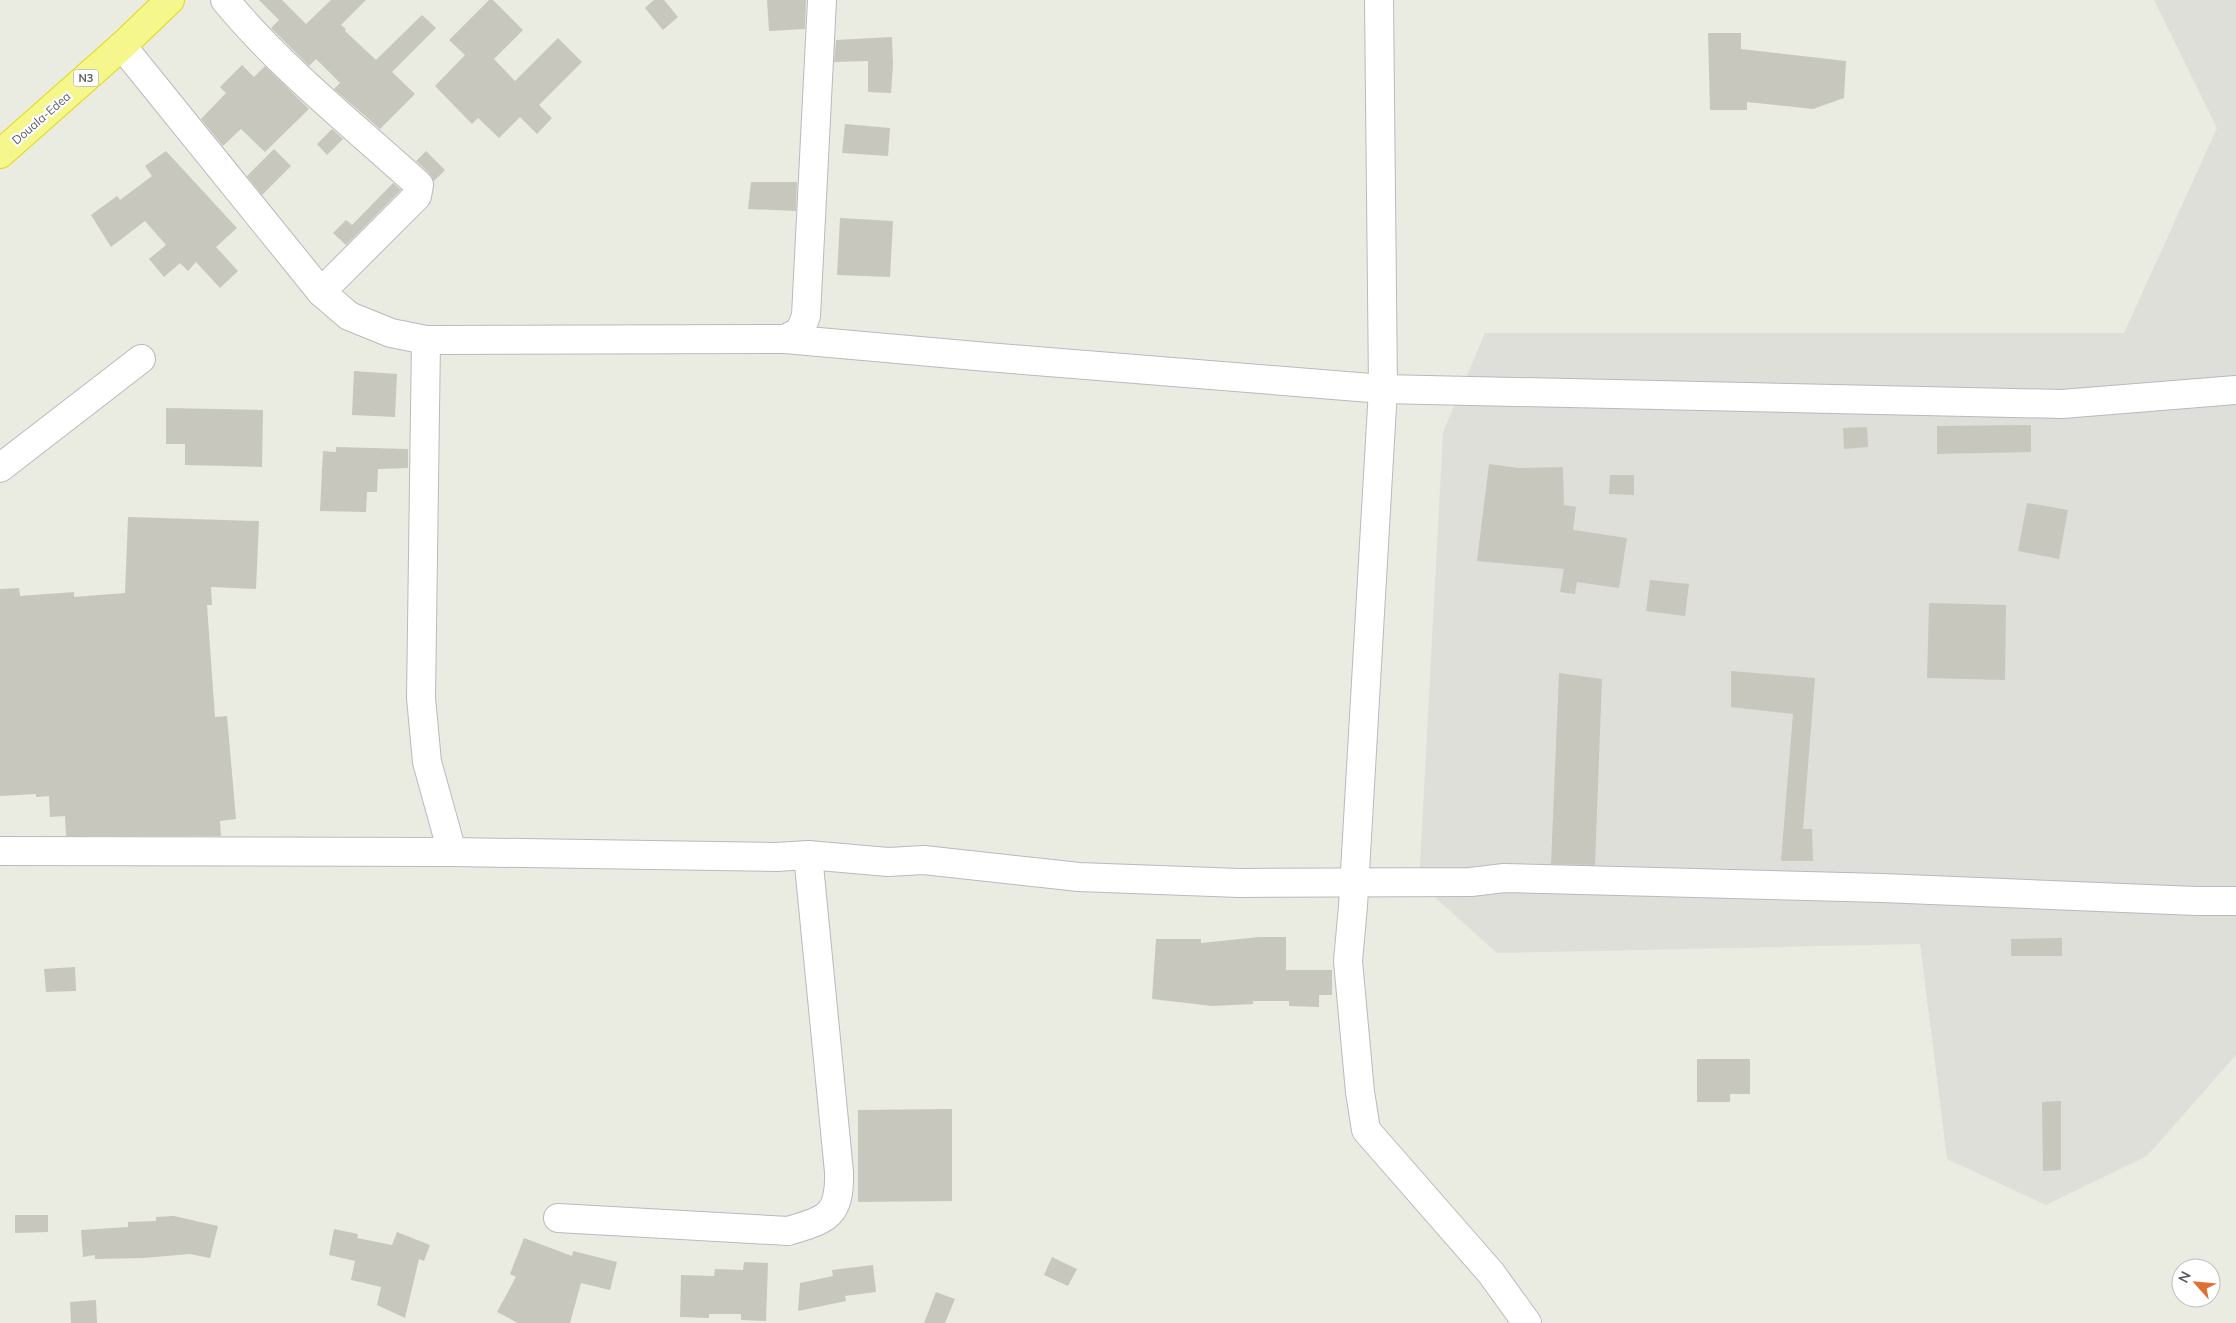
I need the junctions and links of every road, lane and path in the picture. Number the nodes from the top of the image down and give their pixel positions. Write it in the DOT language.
graph roads {
  1 [pos="170,0"];
  2 [pos="225,0"];
  3 [pos="822,0"];
  4 [pos="1379,0"];
  5 [pos="122,46"];
  6 [pos="0,154"];
  7 [pos="321,292"];
  8 [pos="785,339"];
  9 [pos="426,340"];
  10 [pos="141,359"];
  11 [pos="1383,389"];
  12 [pos="2236,390"];
  13 [pos="0,468"];
  14 [pos="0,851"];
  15 [pos="452,852"];
  16 [pos="808,855"];
  17 [pos="1354,883"];
  18 [pos="2236,900"];
  19 [pos="558,1218"];
  20 [pos="1527,1323"];
  1 -- 5 [label="highway, Douala-Edea / N3"];
  2 -- 7 [label="street"];
  3 -- 8 [label="street"];
  4 -- 11 [label="street"];
  5 -- 6 [label="highway, Douala-Edea / N3"];
  5 -- 7 [label="street"];
  7 -- 9 [label="street"];
  8 -- 9 [label="street"];
  8 -- 11 [label="street"];
  9 -- 15 [label="street"];
  10 -- 13 [label="street"];
  11 -- 12 [label="street"];
  11 -- 17 [label="street"];
  14 -- 15 [label="street"];
  15 -- 16 [label="street"];
  16 -- 17 [label="street"];
  16 -- 19 [label="street"];
  17 -- 18 [label="street"];
  17 -- 20 [label="street"];
}
